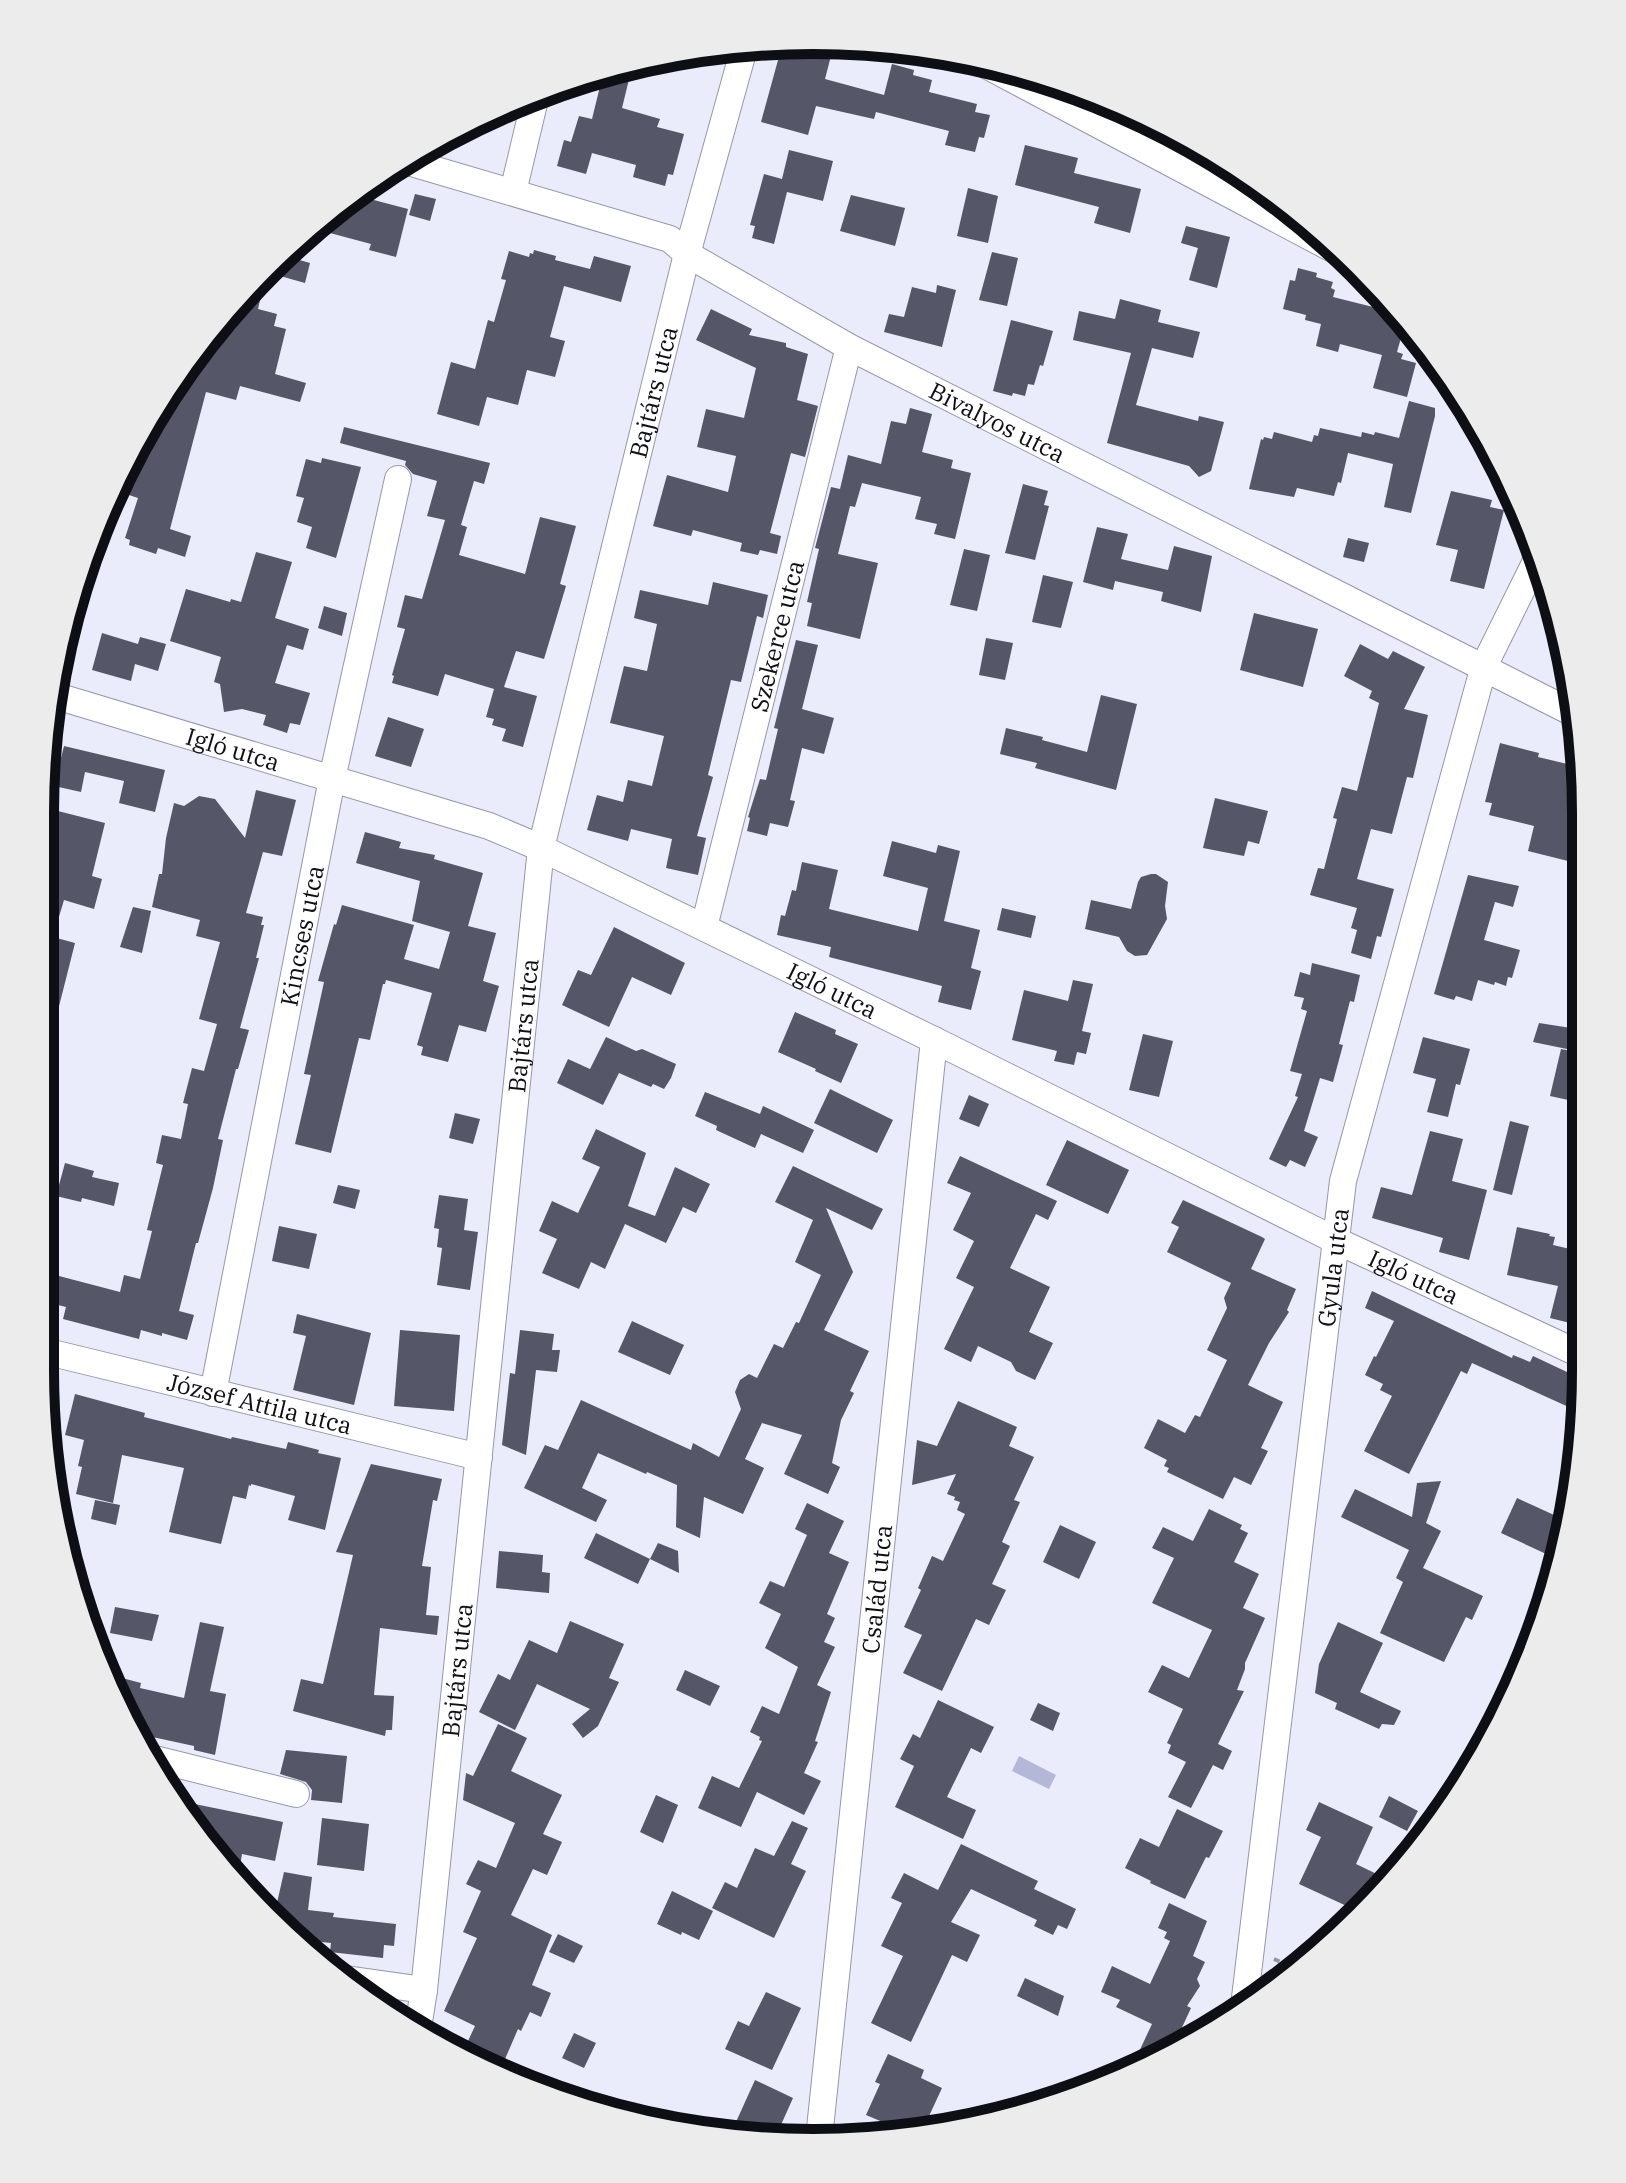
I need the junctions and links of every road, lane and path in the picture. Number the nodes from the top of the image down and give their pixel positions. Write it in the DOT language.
graph roads {
  1 [pos="741,58"];
  2 [pos="1020,83"];
  3 [pos="533,108"];
  4 [pos="419,165"];
  5 [pos="513,192"];
  6 [pos="1301,232"];
  7 [pos="687,254"];
  8 [pos="849,347"];
  9 [pos="398,479"];
  10 [pos="1532,569"];
  11 [pos="1484,666"];
  12 [pos="63,698"];
  13 [pos="1565,709"];
  14 [pos="332,779"];
  15 [pos="541,848"];
  16 [pos="704,927"];
  17 [pos="934,1040"];
  18 [pos="1335,1240"];
  19 [pos="1572,1350"];
  20 [pos="54,1353"];
  21 [pos="213,1393"];
  22 [pos="479,1457"];
  23 [pos="163,1761"];
  24 [pos="296,1794"];
  25 [pos="364,1982"];
  26 [pos="424,1990"];
  27 [pos="1245,1993"];
  28 [pos="419,2019"];
  29 [pos="820,2129"];
  1 -- 7 [label="street, Bajtárs utca"];
  2 -- 6 [label="street"];
  3 -- 5 [label="street"];
  4 -- 5 [label="street, Bivalyos utca"];
  5 -- 7 [label="street, Bivalyos utca"];
  7 -- 8 [label="street, Bivalyos utca"];
  7 -- 15 [label="street, Bajtárs utca"];
  8 -- 11 [label="street, Bivalyos utca"];
  8 -- 16 [label="street, Szekerce utca"];
  9 -- 14 [label="street, Kincses utca"];
  10 -- 11 [label="street, Gyula utca"];
  11 -- 13 [label="street, Bivalyos utca"];
  11 -- 18 [label="street, Gyula utca"];
  12 -- 14 [label="street, Igló utca"];
  14 -- 15 [label="street, Igló utca"];
  14 -- 21 [label="street, Kincses utca"];
  15 -- 16 [label="street, Igló utca"];
  15 -- 22 [label="street, Bajtárs utca"];
  16 -- 17 [label="street, Igló utca"];
  17 -- 18 [label="street, Igló utca"];
  17 -- 29 [label="street, Család utca"];
  18 -- 19 [label="street, Igló utca"];
  18 -- 27 [label="street, Gyula utca"];
  20 -- 21 [label="street, József Attila utca"];
  21 -- 22 [label="street, József Attila utca"];
  22 -- 26 [label="street, Bajtárs utca"];
  23 -- 24 [label="street"];
  25 -- 26 [label="street"];
  26 -- 28 [label="street, Bajtárs utca"];
}
